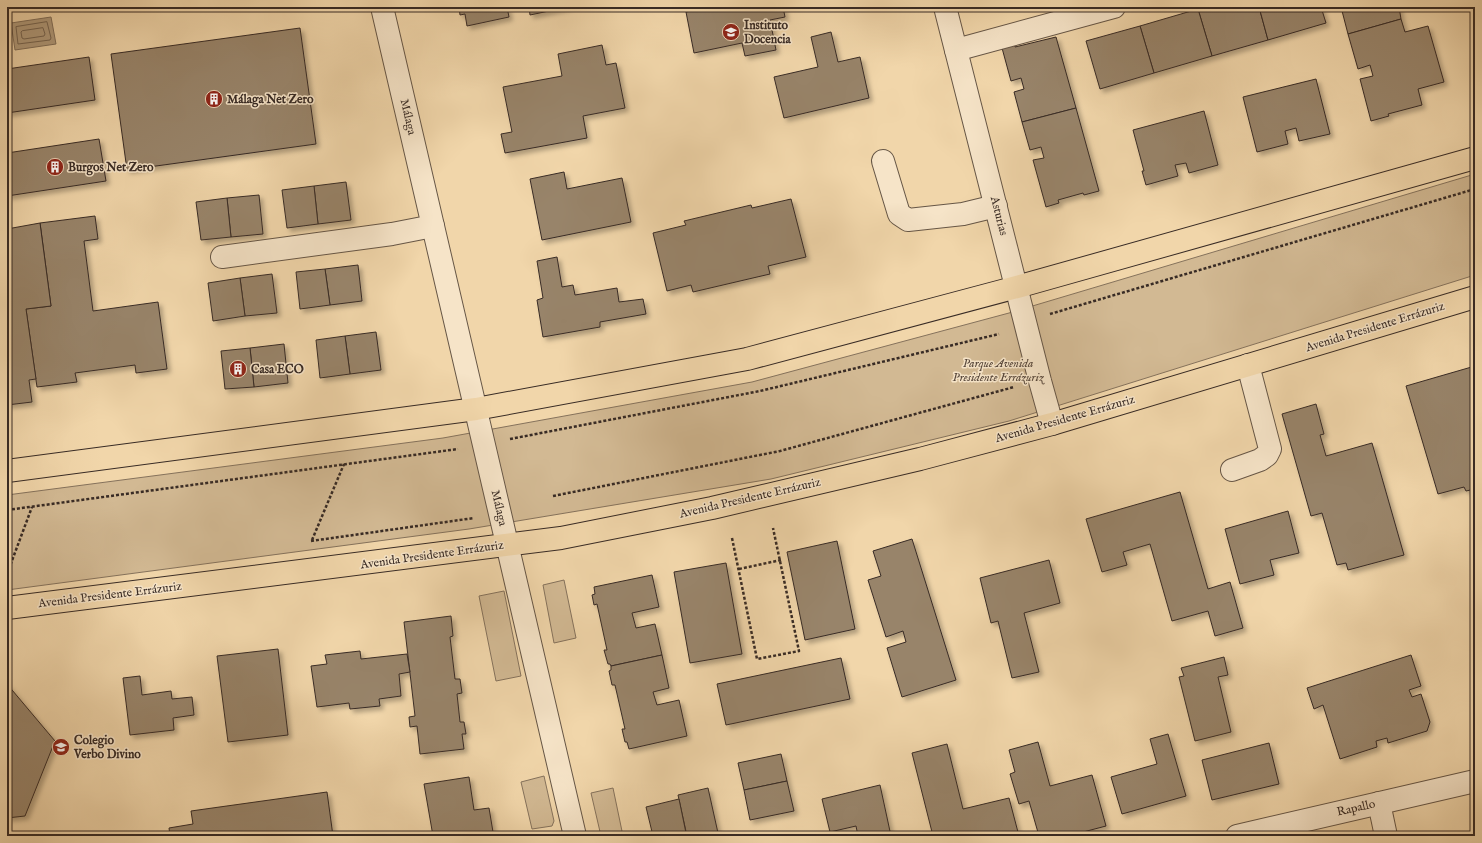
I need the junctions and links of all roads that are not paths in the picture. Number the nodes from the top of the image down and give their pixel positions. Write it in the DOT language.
graph roads {
  1 [pos="382,7"];
  2 [pos="945,7"];
  3 [pos="1114,7"];
  4 [pos="956,50"];
  5 [pos="1475,158"];
  6 [pos="883,161"];
  7 [pos="996,206"];
  8 [pos="433,226"];
  9 [pos="222,257"];
  10 [pos="1017,287"];
  11 [pos="1475,297"];
  12 [pos="1248,365"];
  13 [pos="476,409"];
  14 [pos="1052,424"];
  15 [pos="1232,470"];
  16 [pos="7,471"];
  17 [pos="508,544"];
  18 [pos="7,608"];
  19 [pos="1475,781"];
  20 [pos="1379,803"];
  21 [pos="575,836"];
  22 [pos="1237,836"];
  23 [pos="1386,836"];
  1 -- 8 [label="street, Málaga"];
  2 -- 4 [label="street, Asturias"];
  3 -- 4 [label="street"];
  4 -- 7 [label="street, Asturias"];
  5 -- 10 [label="main road"];
  6 -- 7 [label="street"];
  7 -- 10 [label="street, Asturias"];
  8 -- 9 [label="street"];
  8 -- 13 [label="street, Málaga"];
  10 -- 13 [label="main road"];
  10 -- 14 [label="street, Asturias"];
  11 -- 12 [label="main road, Avenida Presidente Errázuriz"];
  12 -- 14 [label="main road, Avenida Presidente Errázuriz"];
  12 -- 15 [label="street"];
  13 -- 16 [label="main road"];
  13 -- 17 [label="street, Málaga"];
  14 -- 17 [label="main road, Avenida Presidente Errázuriz"];
  17 -- 18 [label="main road, Avenida Presidente Errázuriz"];
  17 -- 21 [label="street, Málaga"];
  19 -- 20 [label="street, Rapallo"];
  20 -- 22 [label="street, Rapallo"];
  20 -- 23 [label="street"];
}
